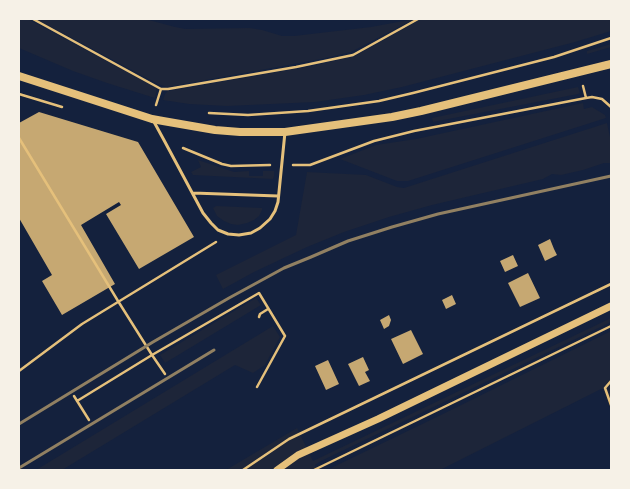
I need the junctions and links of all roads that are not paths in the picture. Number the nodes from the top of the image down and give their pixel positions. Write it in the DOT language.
graph roads {
  1 [pos="611,64"];
  2 [pos="19,76"];
  3 [pos="152,119"];
  4 [pos="285,132"];
  5 [pos="192,193"];
  6 [pos="278,196"];
  7 [pos="611,306"];
  8 [pos="277,470"];
  1 -- 4 [label="main road"];
  2 -- 3 [label="main road"];
  3 -- 4 [label="main road"];
  3 -- 5 [label="lane"];
  4 -- 6 [label="lane"];
  5 -- 6 [label="lane"];
  5 -- 6 [label="lane"];
  7 -- 8 [label="street"];
}
